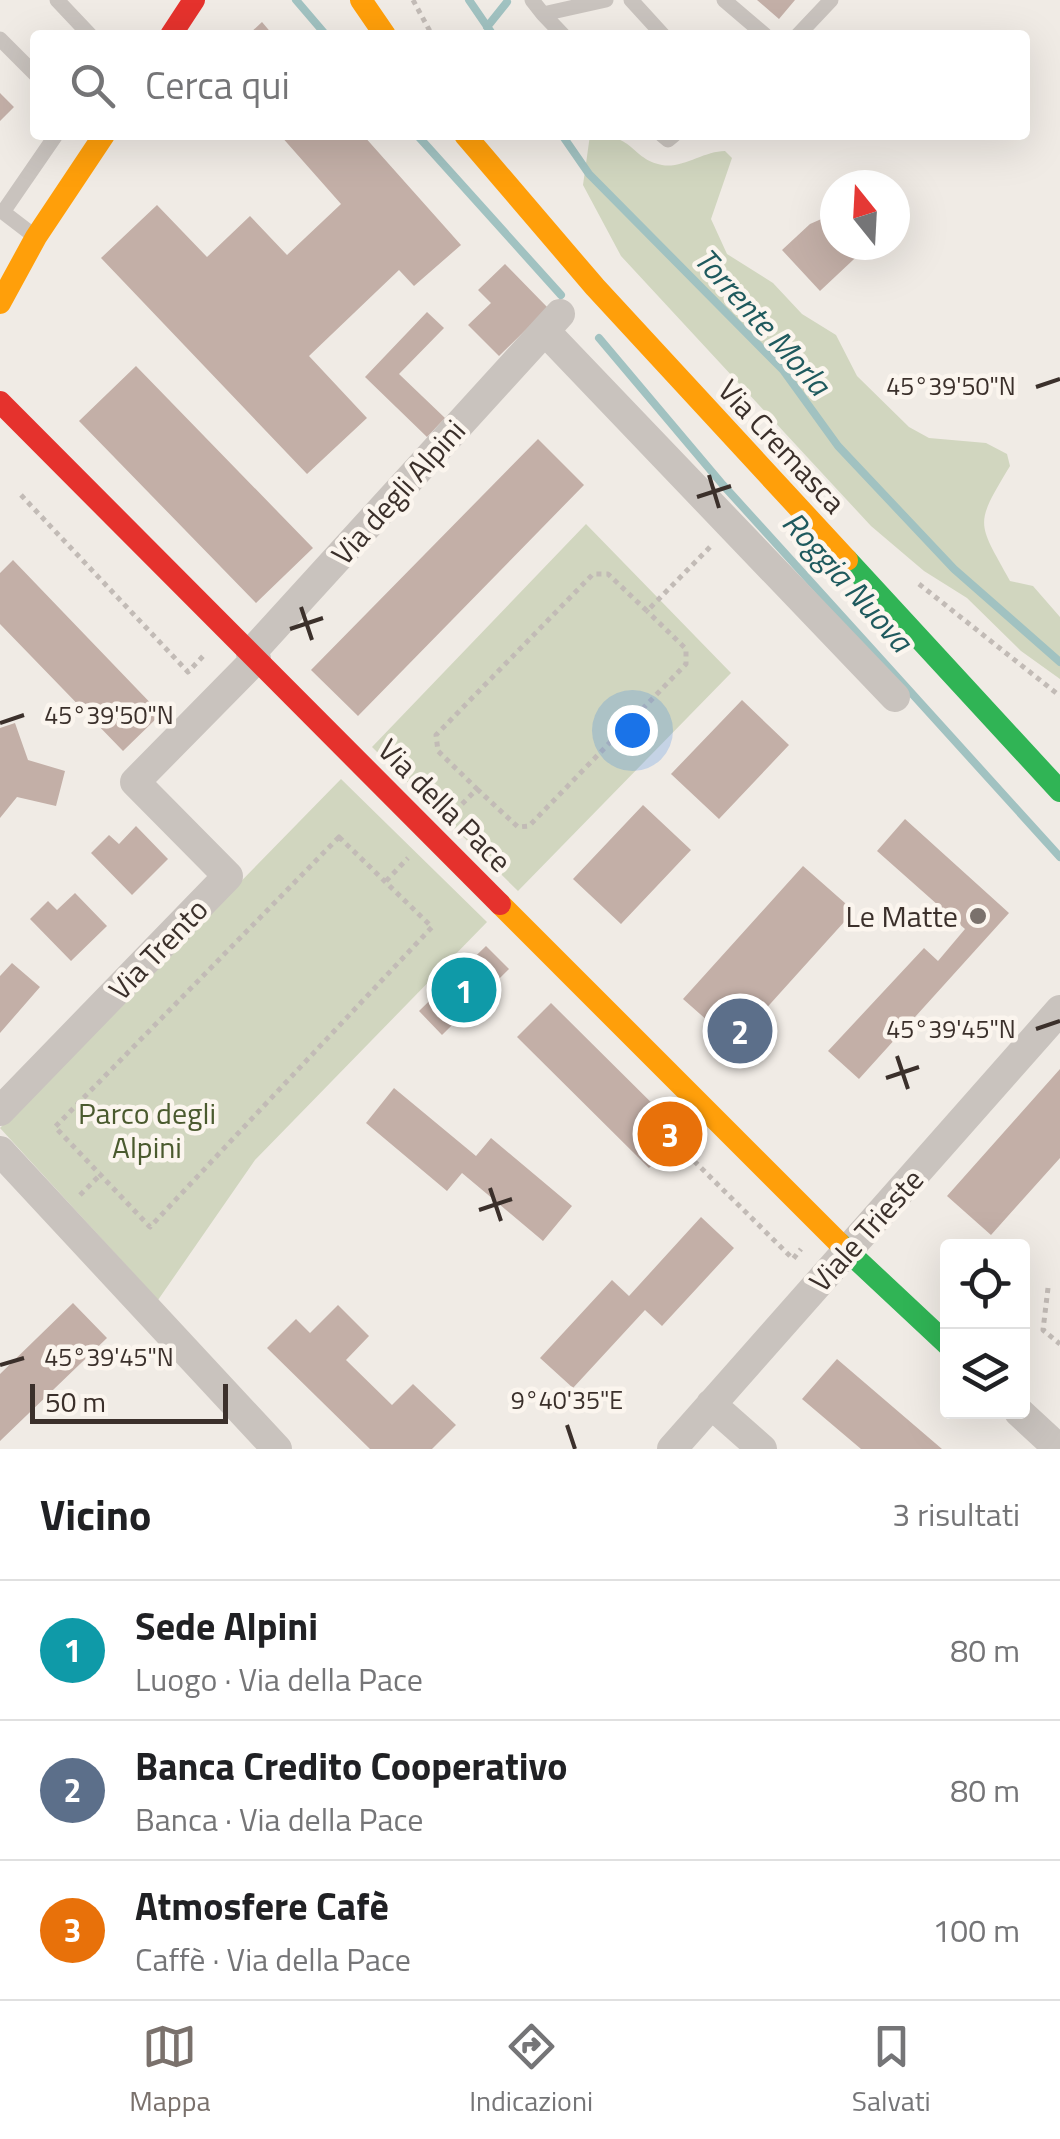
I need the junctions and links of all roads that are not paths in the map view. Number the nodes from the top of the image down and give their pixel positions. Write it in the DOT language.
graph roads {
  1 [pos="57,0"];
  2 [pos="194,0"];
  3 [pos="361,0"];
  4 [pos="386,0"];
  5 [pos="532,0"];
  6 [pos="606,0"];
  7 [pos="630,0"];
  8 [pos="724,0"];
  9 [pos="830,0"];
  10 [pos="543,14"];
  11 [pos="85,30"];
  12 [pos="174,30"];
  13 [pos="382,30"];
  14 [pos="401,30"];
  15 [pos="558,30"];
  16 [pos="658,30"];
  17 [pos="758,30"];
  18 [pos="803,30"];
  19 [pos="0,39"];
  20 [pos="30,69"];
  21 [pos="53,140"];
  22 [pos="101,140"];
  23 [pos="470,140"];
  24 [pos="36,236"];
  25 [pos="0,303"];
  26 [pos="0,402"];
  27 [pos="253,656"];
  28 [pos="894,698"];
  29 [pos="1060,791"];
  30 [pos="1060,1010"];
  31 [pos="0,1111"];
  32 [pos="0,1151"];
  33 [pos="847,1251"];
  34 [pos="940,1338"];
  35 [pos="711,1404"];
  36 [pos="1027,1419"];
  37 [pos="277,1449"];
  38 [pos="672,1449"];
  39 [pos="762,1449"];
  40 [pos="1059,1449"];
  1 -- 11 [label="lane"];
  2 -- 12 [label="street"];
  3 -- 13 [label="street"];
  4 -- 14 [label="street"];
  5 -- 10 [label="lane"];
  6 -- 10 [label="lane"];
  7 -- 16 [label="lane"];
  8 -- 17 [label="lane"];
  9 -- 18 [label="lane"];
  10 -- 15 [label="lane"];
  19 -- 20 [label="lane"];
  21 -- 24 [label="lane"];
  22 -- 24 [label="street"];
  23 -- 29 [label="street, Via Cremasca"];
  24 -- 25 [label="street"];
  26 -- 27 [label="street, Via della Pace"];
  27 -- 28 [label="street, Via degli Alpini"];
  27 -- 31 [label="street, Via Trento"];
  27 -- 33 [label="street, Via della Pace"];
  30 -- 33 [label="street, Viale Trieste"];
  32 -- 37 [label="street"];
  33 -- 34 [label="street, Via della Pace"];
  33 -- 35 [label="street, Viale Trieste"];
  35 -- 38 [label="street, Viale Trieste"];
  35 -- 39 [label="street"];
  36 -- 40 [label="street"];
}
